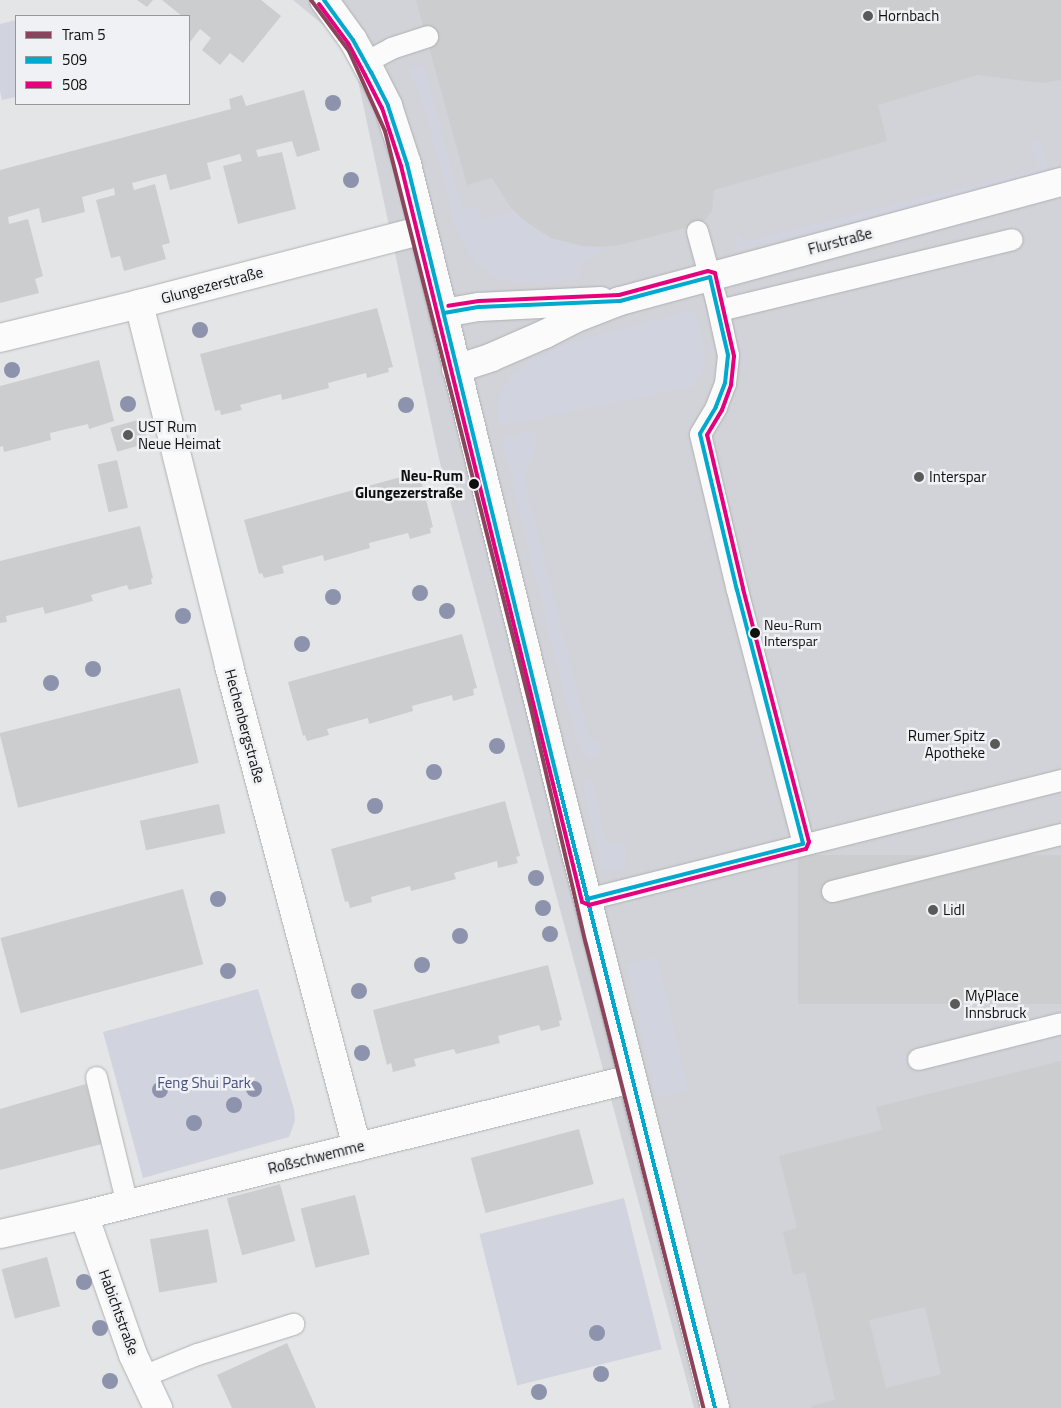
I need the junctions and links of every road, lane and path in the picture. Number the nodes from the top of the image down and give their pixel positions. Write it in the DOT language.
graph roads {
  1 [pos="324,0"];
  2 [pos="427,36"];
  3 [pos="365,62"];
  4 [pos="1061,182"];
  5 [pos="423,230"];
  6 [pos="697,231"];
  7 [pos="1012,239"];
  8 [pos="710,276"];
  9 [pos="620,301"];
  10 [pos="139,304"];
  11 [pos="719,310"];
  12 [pos="444,314"];
  13 [pos="0,338"];
  14 [pos="456,369"];
  15 [pos="1061,780"];
  16 [pos="1061,834"];
  17 [pos="804,844"];
  18 [pos="832,891"];
  19 [pos="586,899"];
  20 [pos="1061,1023"];
  21 [pos="918,1059"];
  22 [pos="96,1078"];
  23 [pos="631,1079"];
  24 [pos="357,1147"];
  25 [pos="127,1204"];
  26 [pos="84,1215"];
  27 [pos="0,1234"];
  28 [pos="293,1324"];
  29 [pos="143,1376"];
  30 [pos="158,1408"];
  31 [pos="714,1408"];
  1 -- 3 [label="street"];
  2 -- 3 [label="lane"];
  3 -- 5 [label="street"];
  4 -- 8 [label="street, Flurstraße"];
  5 -- 10 [label="street, Glungezerstraße"];
  5 -- 12 [label="street"];
  6 -- 8 [label="lane"];
  7 -- 11 [label="lane"];
  8 -- 9 [label="street, Flurstraße"];
  8 -- 11 [label="lane"];
  9 -- 12 [label="street, Flurstraße"];
  9 -- 14 [label="street, Flurstraße"];
  10 -- 13 [label="street, Glungezerstraße"];
  10 -- 24 [label="street, Hechenbergstraße"];
  11 -- 17 [label="lane"];
  12 -- 14 [label="street"];
  14 -- 19 [label="street"];
  15 -- 17 [label="lane"];
  16 -- 18 [label="lane"];
  17 -- 19 [label="lane"];
  19 -- 23 [label="street"];
  20 -- 21 [label="lane"];
  22 -- 25 [label="lane"];
  23 -- 24 [label="street, Roßschwemme"];
  23 -- 31 [label="street"];
  24 -- 25 [label="street, Roßschwemme"];
  25 -- 26 [label="street, Roßschwemme"];
  26 -- 27 [label="street, Roßschwemme"];
  26 -- 29 [label="street, Habichtstraße"];
  28 -- 29 [label="lane"];
  29 -- 30 [label="street, Habichtstraße"];
}
